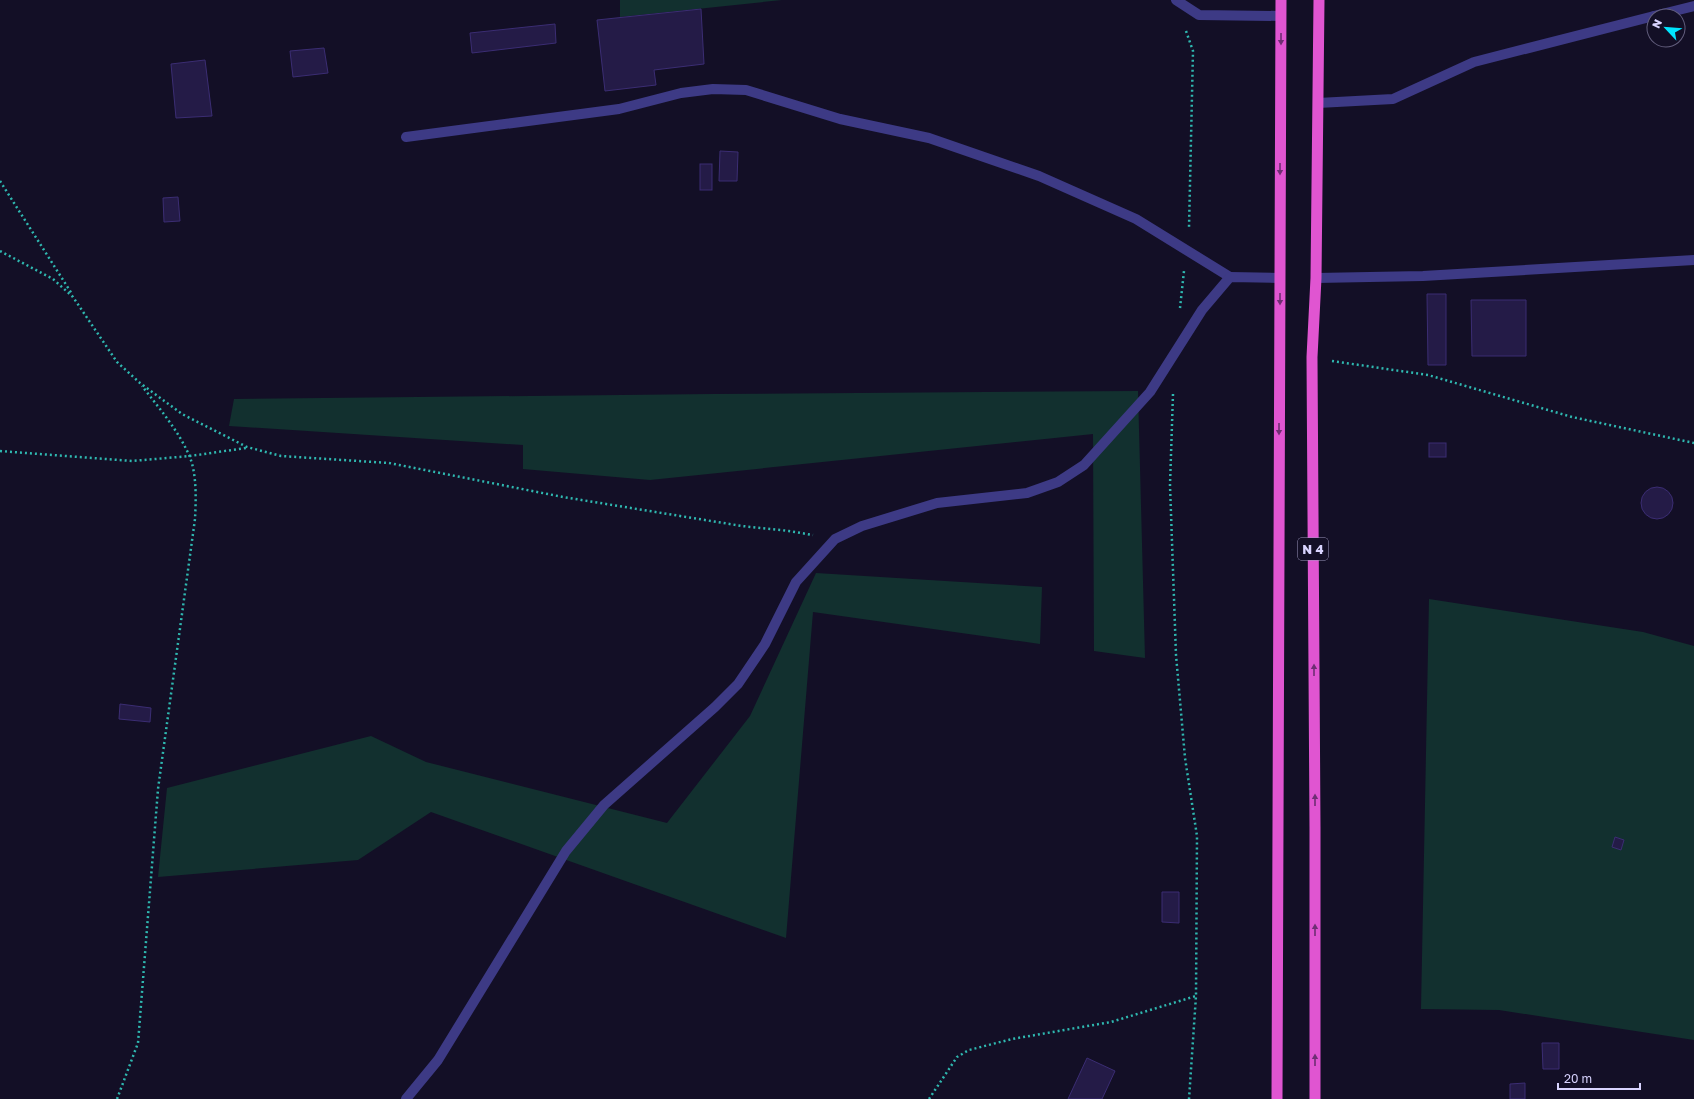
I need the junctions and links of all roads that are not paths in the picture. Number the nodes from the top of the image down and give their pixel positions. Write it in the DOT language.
graph roads {
  1 [pos="1176,0"];
  2 [pos="1281,0"];
  3 [pos="1319,0"];
  4 [pos="1281,16"];
  5 [pos="1646,18"];
  6 [pos="1318,104"];
  7 [pos="406,137"];
  8 [pos="1694,260"];
  9 [pos="1230,277"];
  10 [pos="1280,278"];
  11 [pos="1316,278"];
  12 [pos="406,1099"];
  13 [pos="1277,1099"];
  14 [pos="1315,1099"];
  1 -- 4 [label="street"];
  2 -- 4 [label="highway, N 4"];
  3 -- 6 [label="highway, N 4"];
  4 -- 10 [label="highway, N 4, one-way"];
  5 -- 6 [label="street"];
  6 -- 11 [label="highway, N 4"];
  7 -- 9 [label="street"];
  8 -- 11 [label="street"];
  9 -- 10 [label="street"];
  9 -- 12 [label="street"];
  10 -- 13 [label="highway, N 4, one-way"];
  14 -- 11 [label="highway, N 4, one-way"];
}
